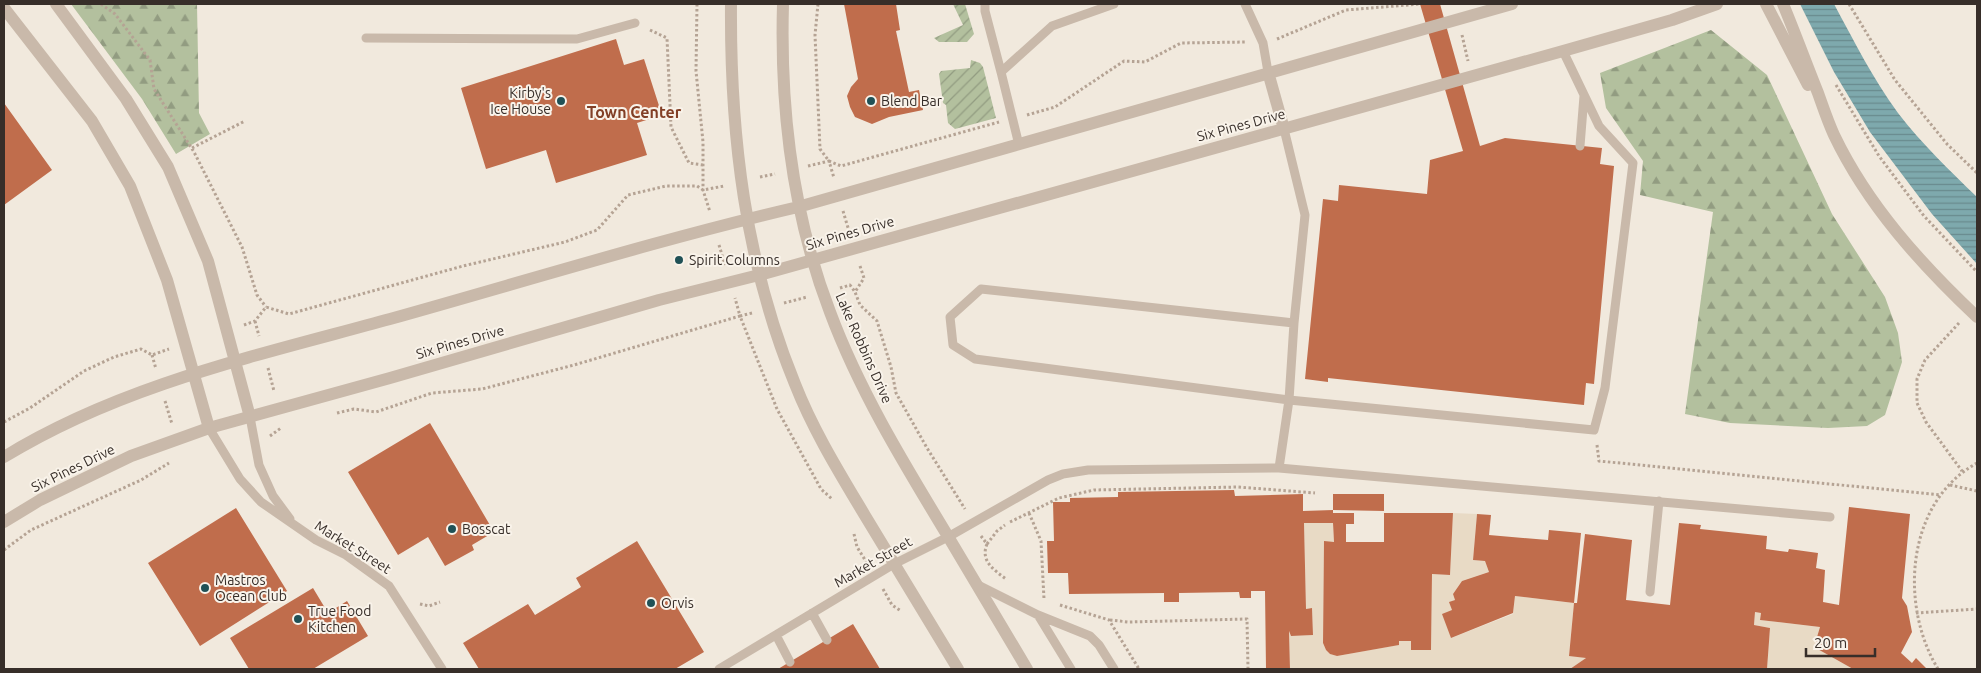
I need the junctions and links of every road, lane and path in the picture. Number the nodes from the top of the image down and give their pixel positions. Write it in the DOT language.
graph roads {
  1 [pos="56,4"];
  2 [pos="101,4"];
  3 [pos="697,4"];
  4 [pos="731,4"];
  5 [pos="783,4"];
  6 [pos="818,4"];
  7 [pos="985,4"];
  8 [pos="1114,4"];
  9 [pos="1245,4"];
  10 [pos="1420,4"];
  11 [pos="1512,4"];
  12 [pos="1716,4"];
  13 [pos="1766,4"];
  14 [pos="1783,4"];
  15 [pos="1849,4"];
  16 [pos="4,8"];
  17 [pos="635,23"];
  18 [pos="1460,30"];
  19 [pos="366,38"];
  20 [pos="1263,43"];
  21 [pos="1563,51"];
  22 [pos="1469,64"];
  23 [pos="1001,72"];
  24 [pos="1268,72"];
  25 [pos="1834,80"];
  26 [pos="1584,95"];
  27 [pos="1012,119"];
  28 [pos="245,121"];
  29 [pos="1284,129"];
  30 [pos="1834,136"];
  31 [pos="1019,145"];
  32 [pos="1580,146"];
  33 [pos="192,148"];
  34 [pos="829,162"];
  35 [pos="703,165"];
  36 [pos="792,170"];
  37 [pos="1977,173"];
  38 [pos="741,182"];
  39 [pos="703,190"];
  40 [pos="838,195"];
  41 [pos="798,207"];
  42 [pos="746,219"];
  43 [pos="714,228"];
  44 [pos="853,248"];
  45 [pos="813,259"];
  46 [pos="1977,272"];
  47 [pos="759,275"];
  48 [pos="730,282"];
  49 [pos="266,307"];
  50 [pos="1974,314"];
  51 [pos="255,321"];
  52 [pos="1294,323"];
  53 [pos="226,331"];
  54 [pos="185,344"];
  55 [pos="264,354"];
  56 [pos="234,362"];
  57 [pos="194,374"];
  58 [pos="1289,400"];
  59 [pos="278,409"];
  60 [pos="336,414"];
  61 [pos="250,417"];
  62 [pos="4,422"];
  63 [pos="209,428"];
  64 [pos="1594,430"];
  65 [pos="266,439"];
  66 [pos="4,456"];
  67 [pos="1977,463"];
  68 [pos="1279,468"];
  69 [pos="1962,471"];
  70 [pos="1950,485"];
  71 [pos="1977,491"];
  72 [pos="1315,493"];
  73 [pos="1941,495"];
  74 [pos="1659,501"];
  75 [pos="1029,513"];
  76 [pos="1830,517"];
  77 [pos="4,522"];
  78 [pos="973,522"];
  79 [pos="295,526"];
  80 [pos="948,536"];
  81 [pos="986,544"];
  82 [pos="894,564"];
  83 [pos="1008,580"];
  84 [pos="976,584"];
  85 [pos="1650,592"];
  86 [pos="1038,597"];
  87 [pos="1044,599"];
  88 [pos="417,601"];
  89 [pos="440,602"];
  90 [pos="1977,609"];
  91 [pos="812,613"];
  92 [pos="1916,613"];
  93 [pos="1038,615"];
  94 [pos="1109,620"];
  95 [pos="776,635"];
  96 [pos="827,640"];
  97 [pos="790,662"];
  98 [pos="442,669"];
  99 [pos="719,669"];
  100 [pos="958,669"];
  101 [pos="1027,669"];
  102 [pos="1070,669"];
  103 [pos="1114,669"];
  104 [pos="1139,669"];
  105 [pos="1248,669"];
  106 [pos="1938,669"];
  1 -- 53 [label="street"];
  2 -- 33 [label="path"];
  3 -- 35 [label="path"];
  4 -- 38 [label="street"];
  5 -- 36 [label="street, Lake Robbins Drive"];
  6 -- 34 [label="path"];
  7 -- 23 [label="lane"];
  8 -- 23 [label="lane"];
  9 -- 20 [label="lane"];
  10 -- 20 [label="path"];
  11 -- 24 [label="street"];
  12 -- 21 [label="street, Six Pines Drive"];
  13 -- 30 [label="street"];
  14 -- 30 [label="street"];
  15 -- 37 [label="path"];
  16 -- 54 [label="street"];
  17 -- 19 [label="lane"];
  17 -- 35 [label="path"];
  18 -- 22 [label="path"];
  20 -- 24 [label="lane"];
  20 -- 27 [label="path"];
  21 -- 26 [label="lane"];
  21 -- 29 [label="street, Six Pines Drive"];
  23 -- 27 [label="lane"];
  24 -- 29 [label="street"];
  24 -- 31 [label="street"];
  25 -- 46 [label="path"];
  26 -- 32 [label="lane"];
  26 -- 64 [label="lane"];
  27 -- 31 [label="lane"];
  27 -- 34 [label="path"];
  28 -- 33 [label="path"];
  29 -- 44 [label="street, Six Pines Drive"];
  29 -- 52 [label="lane"];
  30 -- 50 [label="street"];
  31 -- 40 [label="street"];
  33 -- 49 [label="path"];
  34 -- 36 [label="path"];
  34 -- 40 [label="path"];
  35 -- 39 [label="path"];
  36 -- 38 [label="path"];
  36 -- 41 [label="street, Lake Robbins Drive"];
  38 -- 39 [label="path"];
  38 -- 42 [label="street"];
  39 -- 43 [label="path"];
  39 -- 49 [label="path"];
  40 -- 41 [label="street"];
  40 -- 44 [label="path"];
  41 -- 42 [label="street"];
  41 -- 45 [label="street, Lake Robbins Drive"];
  42 -- 43 [label="street"];
  42 -- 47 [label="street"];
  43 -- 48 [label="path"];
  43 -- 55 [label="street"];
  44 -- 45 [label="street, Six Pines Drive"];
  44 -- 78 [label="path"];
  45 -- 47 [label="street, Six Pines Drive"];
  45 -- 80 [label="street, Lake Robbins Drive"];
  47 -- 48 [label="street, Six Pines Drive"];
  47 -- 82 [label="street"];
  48 -- 59 [label="street, Six Pines Drive"];
  48 -- 60 [label="path"];
  49 -- 51 [label="path"];
  50 -- 69 [label="path"];
  51 -- 53 [label="path"];
  51 -- 55 [label="path"];
  52 -- 58 [label="lane"];
  52 -- 58 [label="lane"];
  53 -- 56 [label="street"];
  54 -- 57 [label="street"];
  54 -- 62 [label="path"];
  55 -- 56 [label="street"];
  55 -- 59 [label="path"];
  56 -- 57 [label="street"];
  56 -- 61 [label="street"];
  57 -- 63 [label="street"];
  57 -- 66 [label="street"];
  58 -- 64 [label="lane"];
  58 -- 68 [label="lane"];
  59 -- 61 [label="street, Six Pines Drive"];
  59 -- 65 [label="path"];
  61 -- 63 [label="street, Six Pines Drive"];
  61 -- 79 [label="lane, Market Street"];
  63 -- 77 [label="street, Six Pines Drive"];
  63 -- 79 [label="lane, Market Street"];
  64 -- 73 [label="path"];
  67 -- 69 [label="path"];
  68 -- 74 [label="lane, Market Street"];
  68 -- 78 [label="lane, Market Street"];
  69 -- 70 [label="path"];
  70 -- 71 [label="path"];
  70 -- 73 [label="path"];
  72 -- 75 [label="path"];
  73 -- 92 [label="path"];
  74 -- 76 [label="lane, Market Street"];
  74 -- 85 [label="lane"];
  75 -- 81 [label="path"];
  75 -- 87 [label="path"];
  78 -- 80 [label="lane, Market Street"];
  78 -- 81 [label="path"];
  79 -- 98 [label="lane, Market Street"];
  80 -- 82 [label="lane, Market Street"];
  80 -- 84 [label="street, Lake Robbins Drive"];
  81 -- 83 [label="path"];
  82 -- 91 [label="lane, Market Street"];
  82 -- 100 [label="street"];
  84 -- 93 [label="lane"];
  84 -- 101 [label="street, Lake Robbins Drive"];
  86 -- 87 [label="path"];
  87 -- 94 [label="path"];
  88 -- 89 [label="path"];
  90 -- 92 [label="path"];
  91 -- 95 [label="lane, Market Street"];
  91 -- 96 [label="lane"];
  92 -- 106 [label="path"];
  93 -- 102 [label="lane"];
  93 -- 103 [label="lane"];
  94 -- 104 [label="path"];
  94 -- 105 [label="path"];
  95 -- 97 [label="lane"];
  95 -- 99 [label="lane, Market Street"];
}
